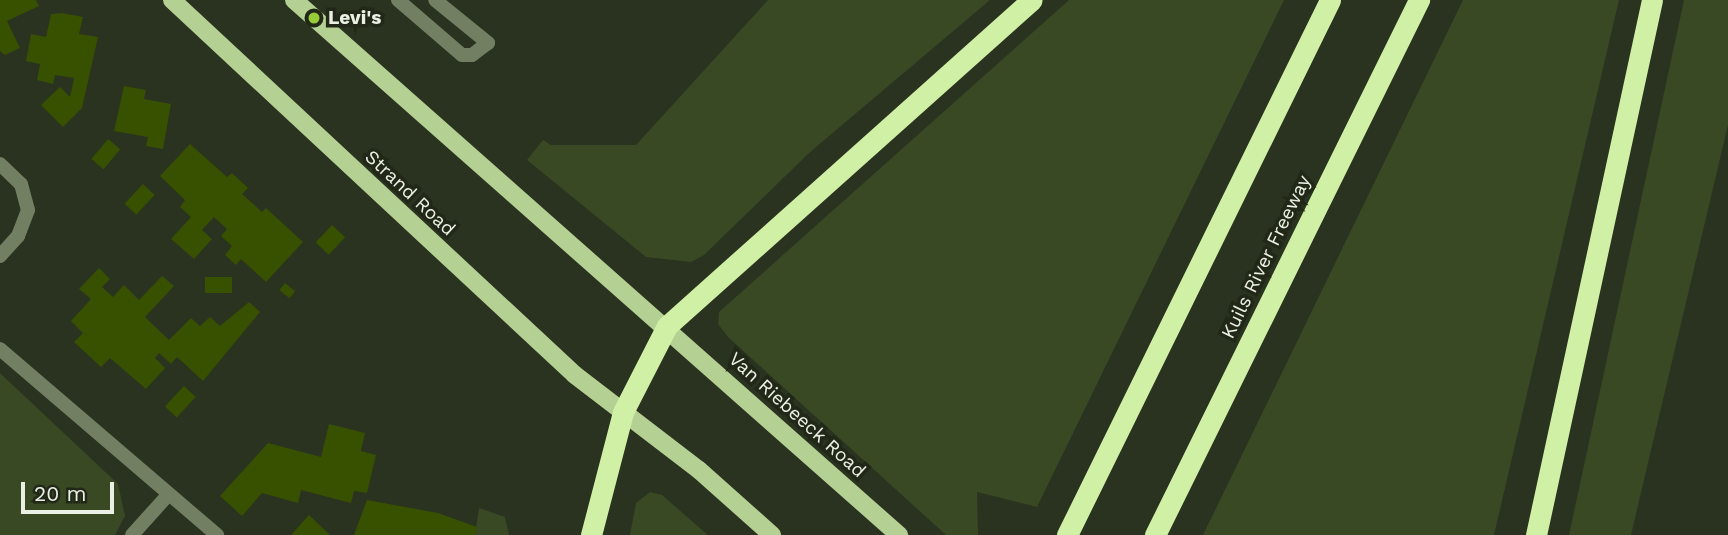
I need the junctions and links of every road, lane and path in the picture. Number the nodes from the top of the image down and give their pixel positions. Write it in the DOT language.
graph roads {
  1 [pos="172,0"];
  2 [pos="294,0"];
  3 [pos="398,0"];
  4 [pos="435,0"];
  5 [pos="1031,0"];
  6 [pos="1330,0"];
  7 [pos="1419,0"];
  8 [pos="1652,0"];
  9 [pos="0,164"];
  10 [pos="0,256"];
  11 [pos="667,326"];
  12 [pos="0,349"];
  13 [pos="623,412"];
  14 [pos="168,495"];
  15 [pos="1070,527"];
  16 [pos="132,535"];
  17 [pos="217,535"];
  18 [pos="591,535"];
  19 [pos="772,535"];
  20 [pos="899,535"];
  21 [pos="1155,535"];
  22 [pos="1536,535"];
  1 -- 13 [label="main road, Strand Road"];
  2 -- 11 [label="main road"];
  3 -- 4 [label="street"];
  5 -- 11 [label="highway"];
  6 -- 15 [label="highway"];
  7 -- 21 [label="highway, Kuils River Freeway"];
  8 -- 22 [label="highway"];
  9 -- 10 [label="street"];
  11 -- 13 [label="highway"];
  11 -- 20 [label="main road, Van Riebeeck Road"];
  12 -- 14 [label="street"];
  13 -- 18 [label="highway"];
  13 -- 19 [label="main road"];
  14 -- 16 [label="street"];
  14 -- 17 [label="street"];
}
